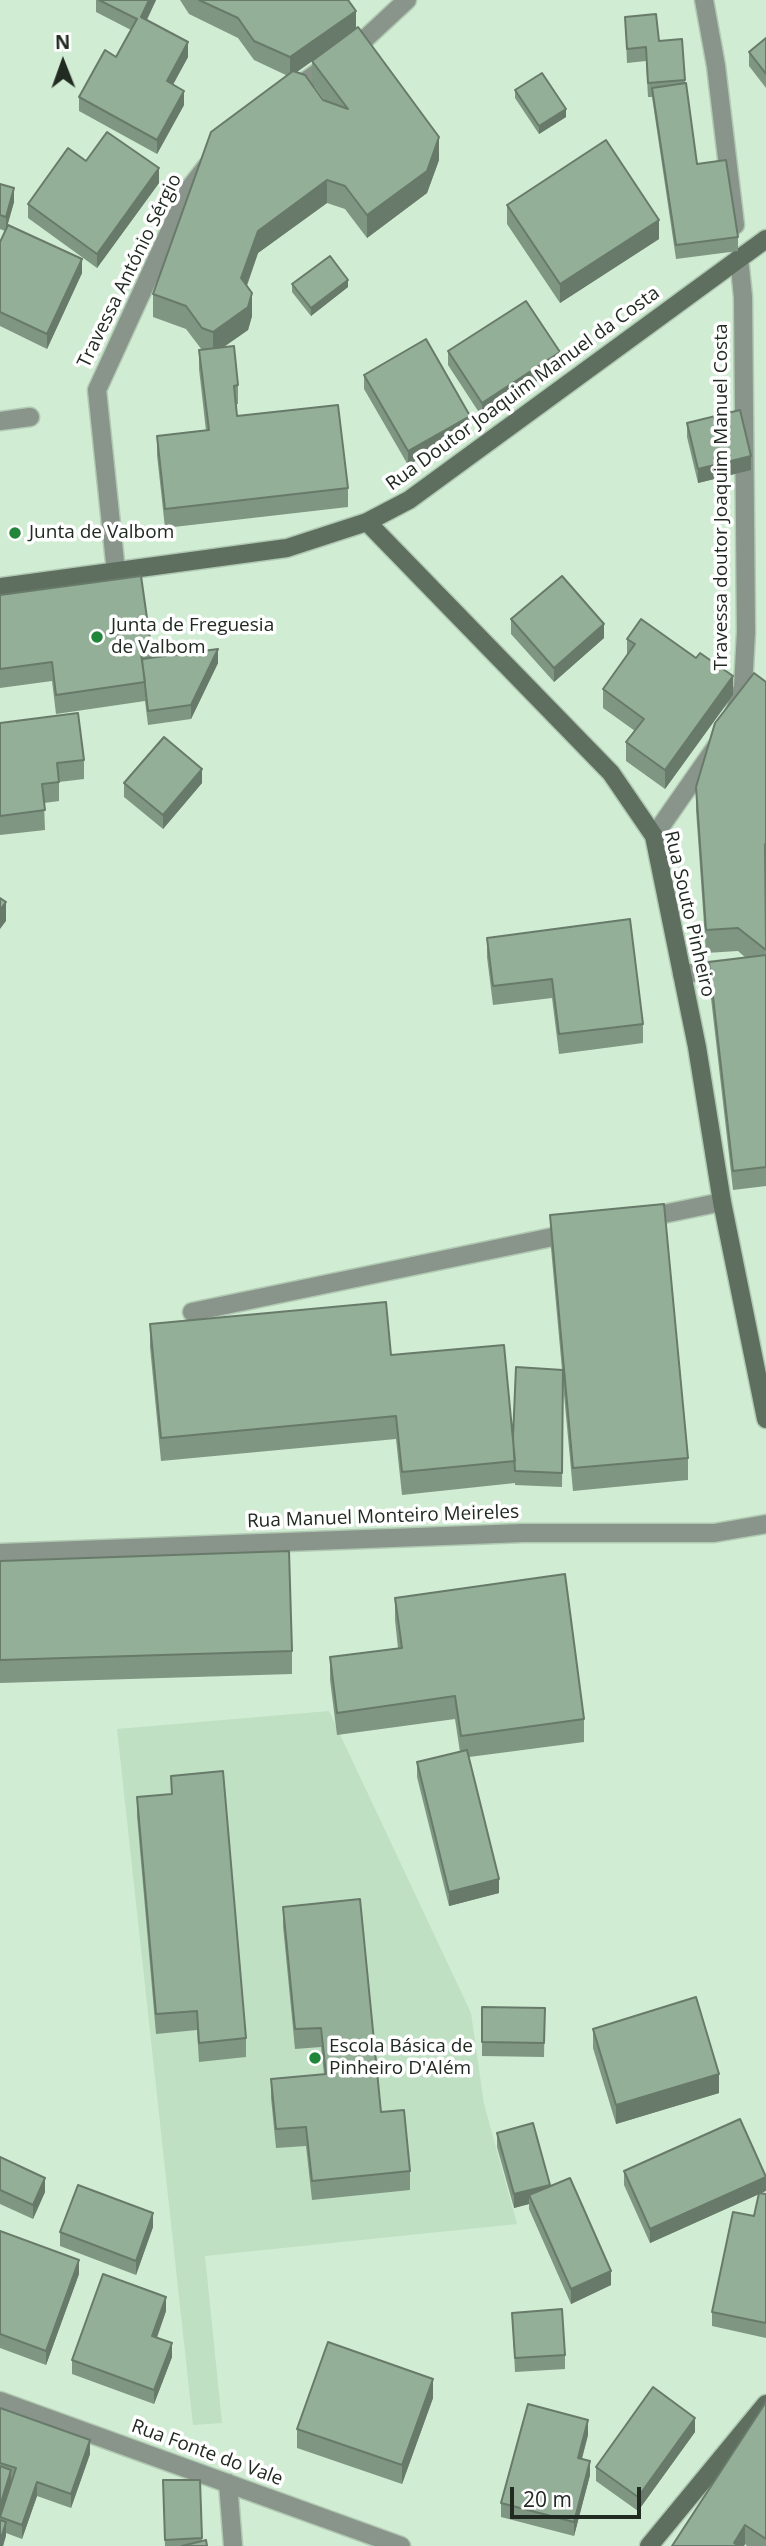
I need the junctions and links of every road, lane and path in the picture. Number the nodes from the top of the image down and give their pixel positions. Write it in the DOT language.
graph roads {
  1 [pos="407,0"];
  2 [pos="704,0"];
  3 [pos="271,105"];
  4 [pos="222,147"];
  5 [pos="766,239"];
  6 [pos="739,258"];
  7 [pos="30,417"];
  8 [pos="0,421"];
  9 [pos="367,522"];
  10 [pos="116,572"];
  11 [pos="0,587"];
  12 [pos="654,836"];
  13 [pos="682,974"];
  14 [pos="766,980"];
  15 [pos="722,1202"];
  16 [pos="627,1222"];
  17 [pos="587,1230"];
  18 [pos="192,1312"];
  19 [pos="749,1340"];
  20 [pos="766,1359"];
  21 [pos="766,1419"];
  22 [pos="766,1524"];
  23 [pos="0,1553"];
  24 [pos="0,2400"];
  25 [pos="766,2404"];
  26 [pos="228,2483"];
  27 [pos="233,2546"];
  28 [pos="401,2546"];
  29 [pos="649,2546"];
  1 -- 3 [label="street"];
  2 -- 6 [label="street, Travessa doutor Joaquim Manuel Costa"];
  4 -- 10 [label="street, Travessa António Sérgio"];
  5 -- 6 [label="street, Rua Doutor Joaquim Manuel da Costa"];
  6 -- 9 [label="street, Rua Doutor Joaquim Manuel da Costa"];
  6 -- 12 [label="street, Travessa doutor Joaquim Manuel Costa"];
  7 -- 8 [label="street"];
  9 -- 10 [label="street, Rua Doutor Joaquim Manuel da Costa"];
  9 -- 12 [label="street, Rua Souto Pinheiro"];
  10 -- 11 [label="street, Rua Doutor Joaquim Manuel da Costa"];
  12 -- 13 [label="street, Rua Souto Pinheiro"];
  13 -- 14 [label="street"];
  13 -- 15 [label="street, Rua Souto Pinheiro"];
  15 -- 16 [label="street"];
  15 -- 19 [label="street, Rua Souto Pinheiro"];
  17 -- 18 [label="street"];
  19 -- 20 [label="street"];
  19 -- 21 [label="street, Rua Souto Pinheiro"];
  22 -- 23 [label="street, Rua Manuel Monteiro Meireles"];
  24 -- 26 [label="street, Rua Fonte do Vale"];
  25 -- 29 [label="street"];
  26 -- 27 [label="street"];
  26 -- 28 [label="street, Rua Fonte do Vale"];
}
